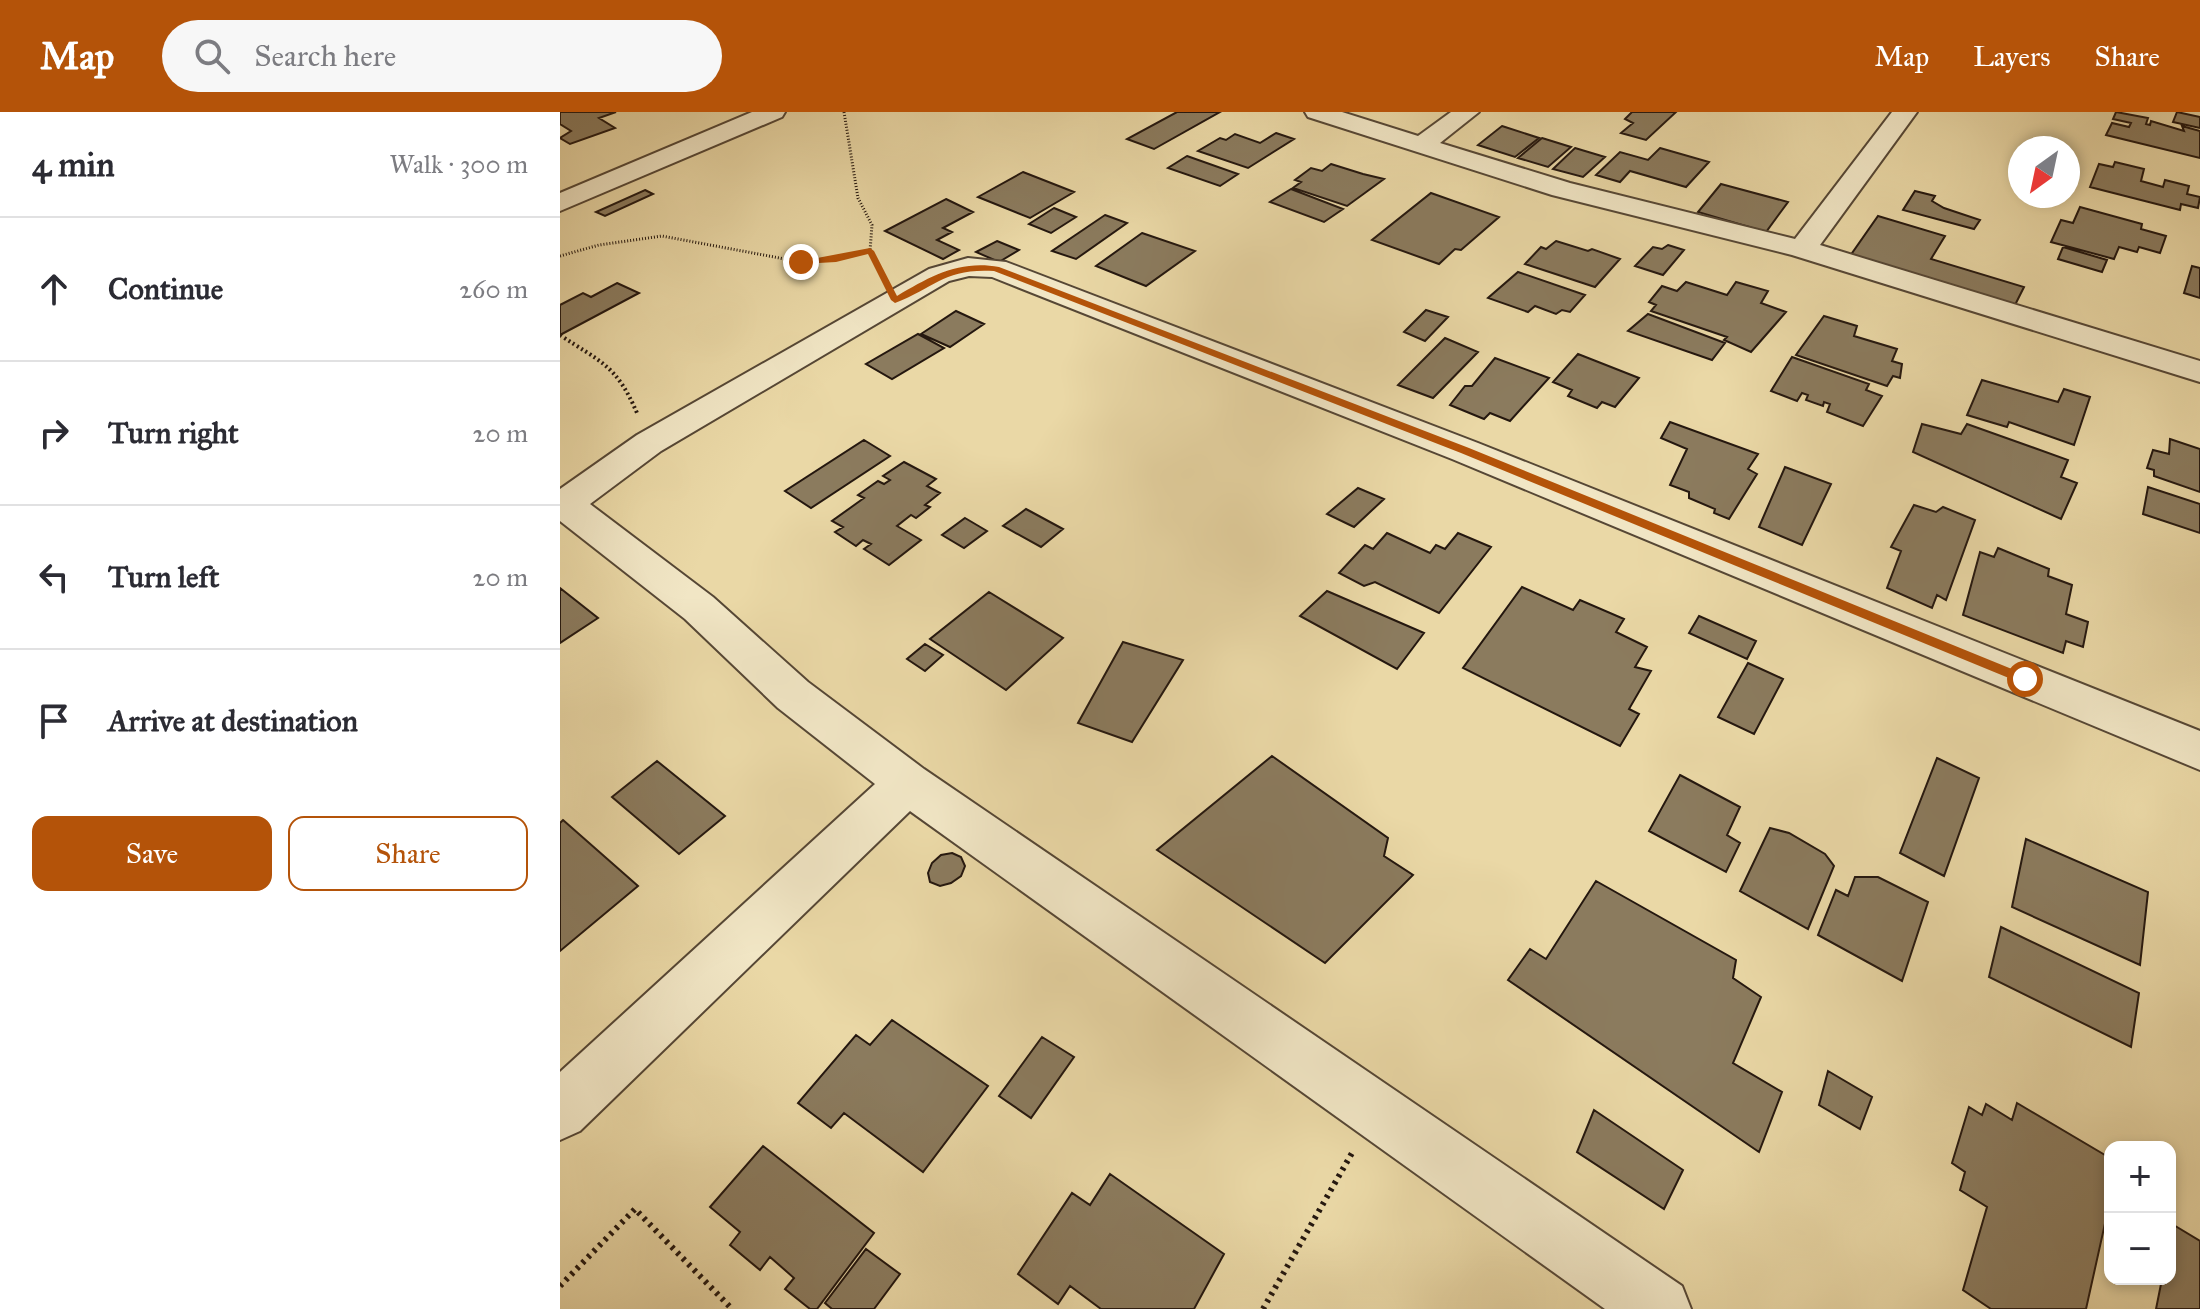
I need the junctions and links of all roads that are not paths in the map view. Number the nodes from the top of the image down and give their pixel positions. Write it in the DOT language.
graph roads {
  1 [pos="773,112"];
  2 [pos="1317,112"];
  3 [pos="1467,112"];
  4 [pos="1905,112"];
  5 [pos="1421,145"];
  6 [pos="560,203"];
  7 [pos="1802,249"];
  8 [pos="2200,372"];
  9 [pos="563,506"];
  10 [pos="2200,751"];
  11 [pos="908,783"];
  12 [pos="560,1111"];
  13 [pos="1659,1309"];
  1 -- 6 [label="street"];
  2 -- 5 [label="street"];
  3 -- 5 [label="street"];
  4 -- 7 [label="street"];
  5 -- 7 [label="street"];
  7 -- 8 [label="street"];
  9 -- 10 [label="street"];
  9 -- 11 [label="street"];
  11 -- 12 [label="street"];
  11 -- 13 [label="street"];
}
